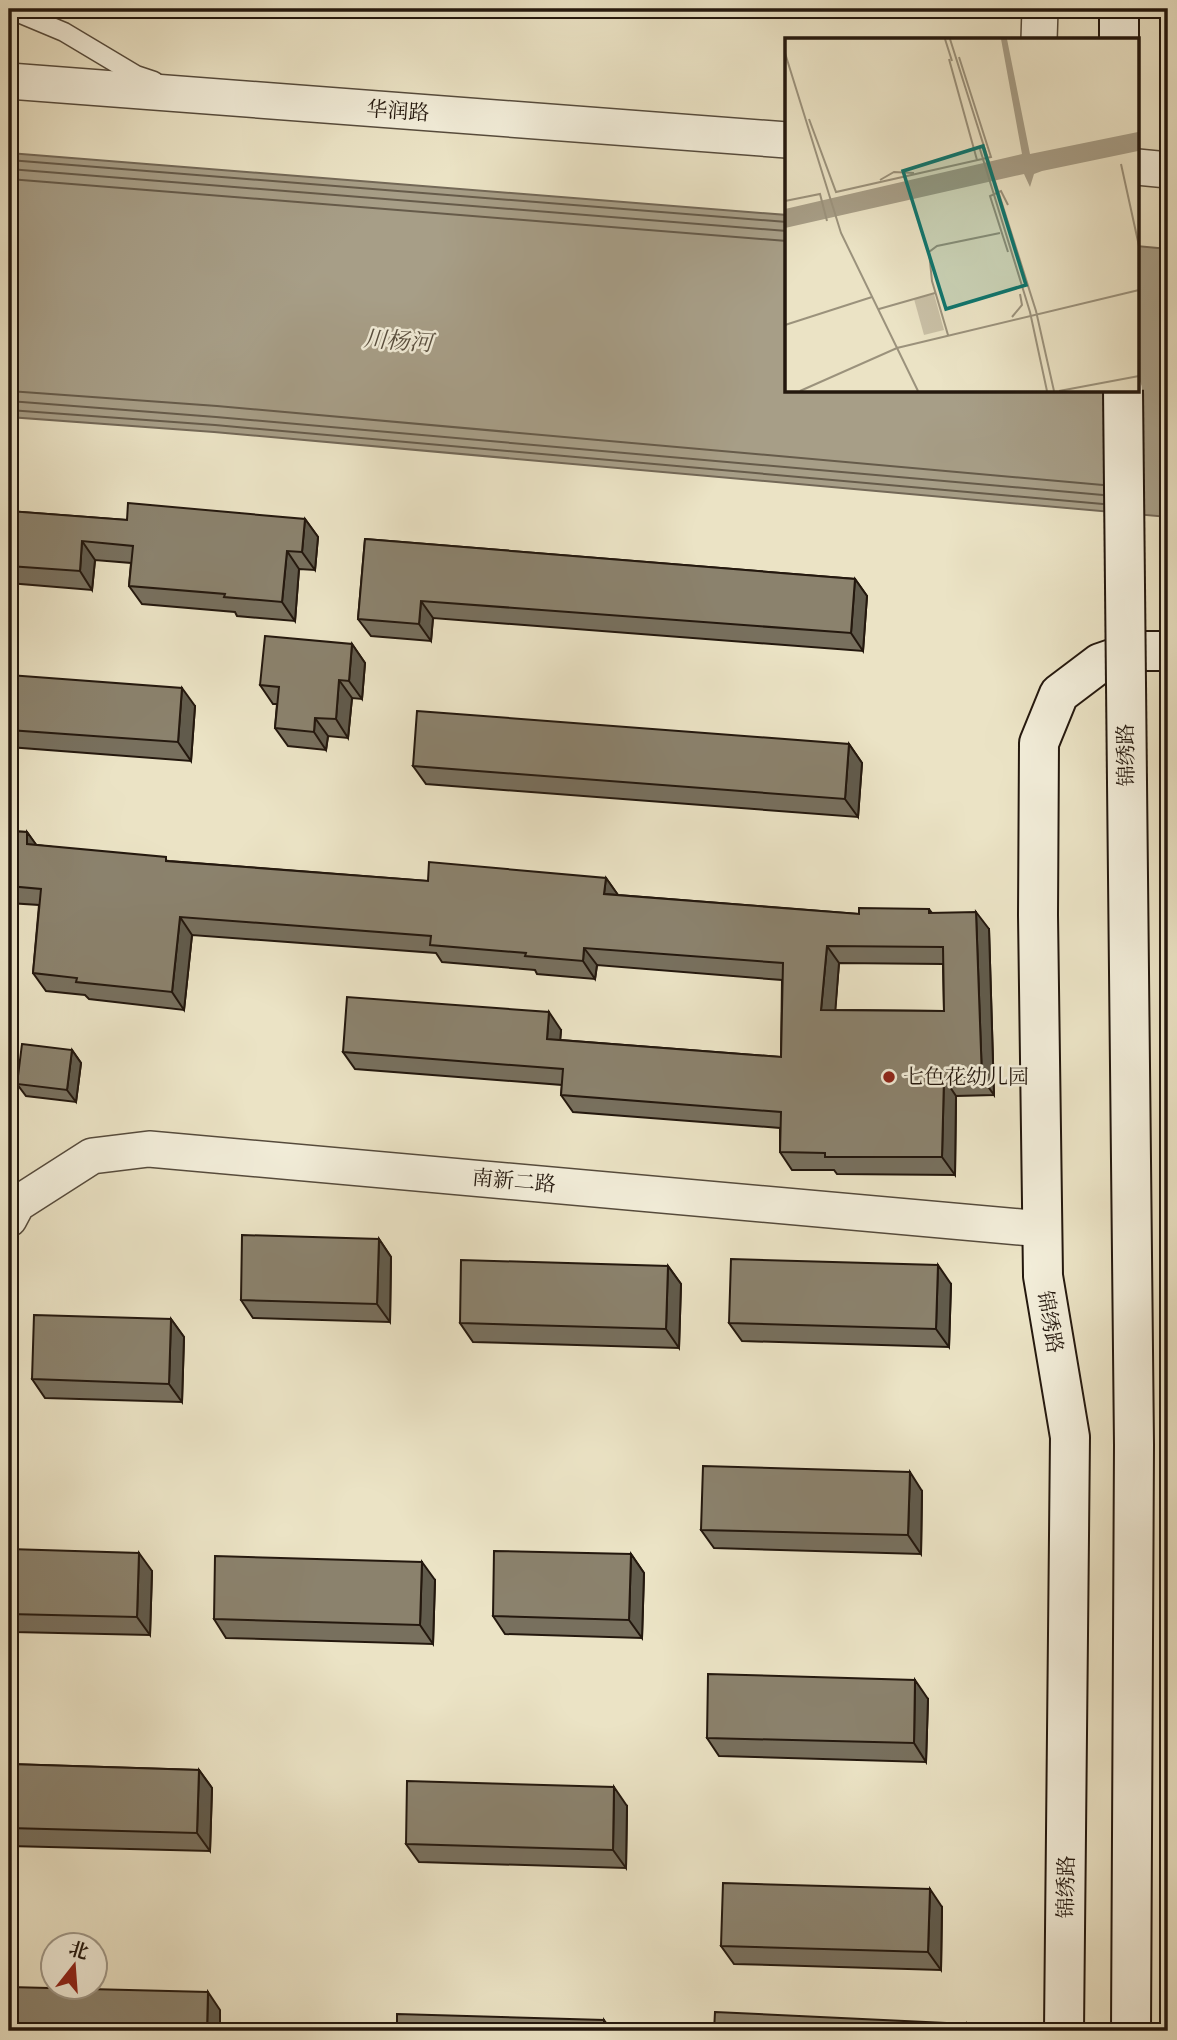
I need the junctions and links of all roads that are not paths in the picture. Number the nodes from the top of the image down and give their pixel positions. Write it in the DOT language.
graph roads {
  1 [pos="9,9"];
  2 [pos="1040,9"];
  3 [pos="1119,9"];
  4 [pos="1039,38"];
  5 [pos="1119,38"];
  6 [pos="9,81"];
  7 [pos="197,96"];
  8 [pos="785,140"];
  9 [pos="1138,167"];
  10 [pos="1168,170"];
  11 [pos="1123,392"];
  12 [pos="1168,651"];
  13 [pos="9,1219"];
  14 [pos="1042,1229"];
  15 [pos="1064,2031"];
  16 [pos="1131,2031"];
  1 -- 7 [label="lane"];
  2 -- 4 [label="street"];
  3 -- 5 [label="main road"];
  6 -- 7 [label="street, 华润路"];
  7 -- 8 [label="street, 华润路"];
  9 -- 10 [label="street"];
  11 -- 16 [label="main road, 锦绣路, bridge"];
  12 -- 14 [label="main road, 锦绣路"];
  13 -- 14 [label="street, 南新二路"];
  14 -- 15 [label="main road, 锦绣路"];
}
